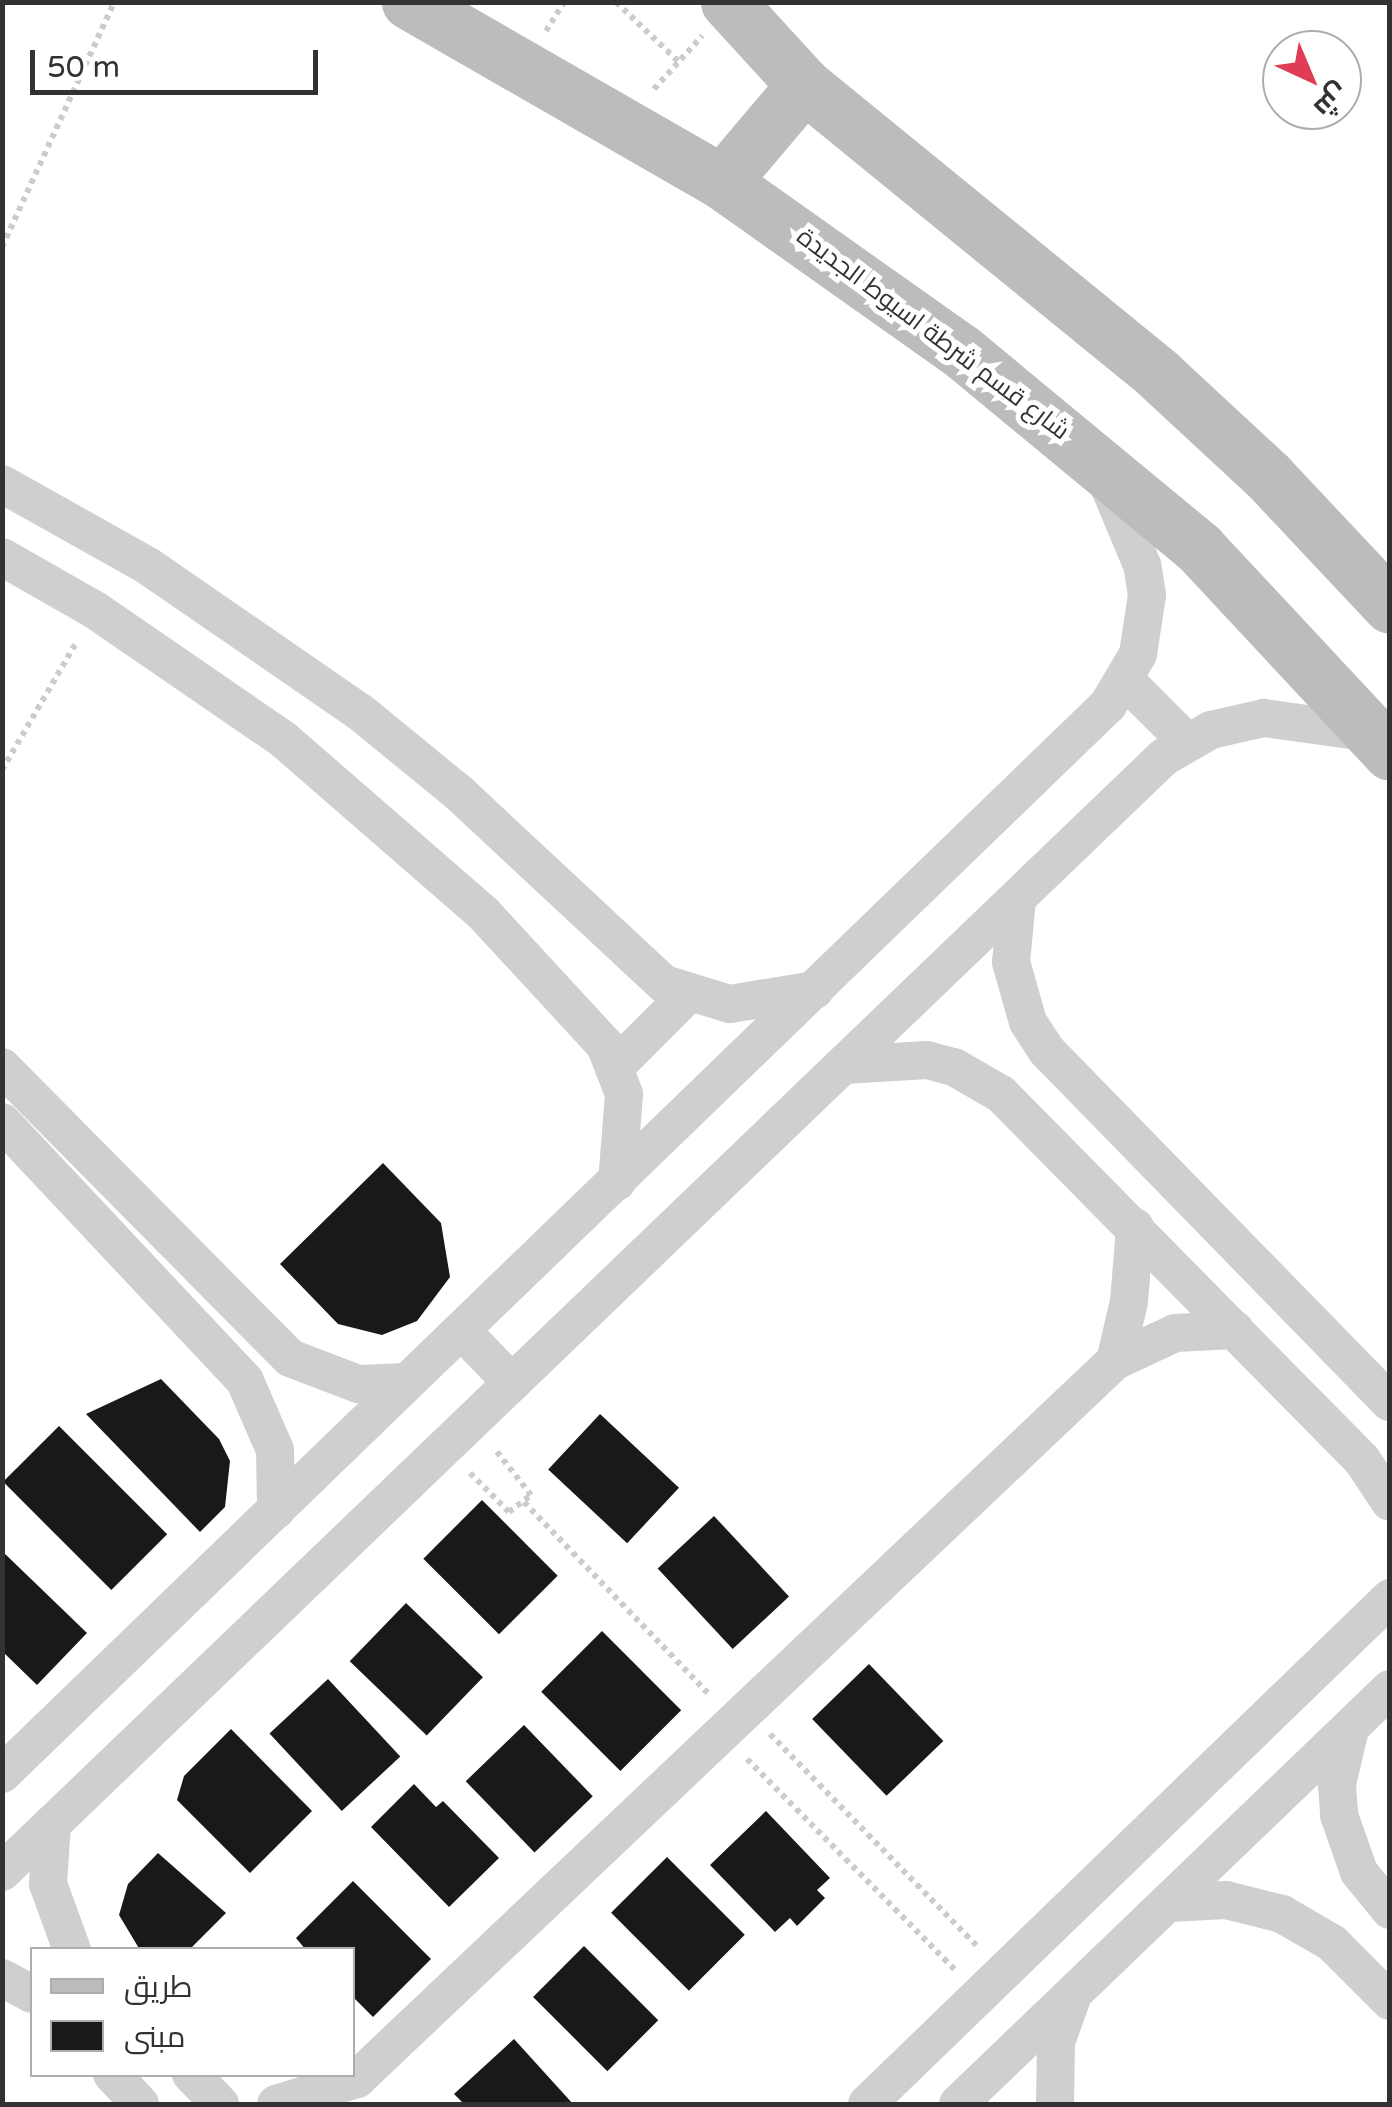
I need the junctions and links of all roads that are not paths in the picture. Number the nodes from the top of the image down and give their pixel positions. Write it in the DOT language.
graph roads {
  1 [pos="408,2"];
  2 [pos="729,4"];
  3 [pos="804,84"];
  4 [pos="722,182"];
  5 [pos="1097,459"];
  6 [pos="2,484"];
  7 [pos="2,557"];
  8 [pos="1390,606"];
  9 [pos="1126,681"];
  10 [pos="1186,741"];
  11 [pos="1381,743"];
  12 [pos="1017,899"];
  13 [pos="817,989"];
  14 [pos="687,996"];
  15 [pos="1046,1050"];
  16 [pos="844,1065"];
  17 [pos="2,1067"];
  18 [pos="615,1067"];
  19 [pos="1001,1094"];
  20 [pos="2,1122"];
  21 [pos="17,1153"];
  22 [pos="617,1182"];
  23 [pos="1135,1226"];
  24 [pos="1235,1330"];
  25 [pos="462,1331"];
  26 [pos="1115,1361"];
  27 [pos="313,1372"];
  28 [pos="407,1382"];
  29 [pos="512,1383"];
  30 [pos="1388,1400"];
  31 [pos="264,1420"];
  32 [pos="1343,1441"];
  33 [pos="1390,1502"];
  34 [pos="276,1510"];
  35 [pos="1390,1598"];
  36 [pos="1390,1689"];
  37 [pos="1351,1726"];
  38 [pos="2,1774"];
  39 [pos="52,1824"];
  40 [pos="2,1872"];
  41 [pos="1092,1888"];
  42 [pos="1168,1903"];
  43 [pos="1390,1910"];
  44 [pos="1134,1934"];
  45 [pos="71,1947"];
  46 [pos="2,1978"];
  47 [pos="1075,1991"];
  48 [pos="30,1993"];
  49 [pos="1390,2001"];
  50 [pos="115,2077"];
  51 [pos="194,2077"];
  52 [pos="351,2092"];
  53 [pos="140,2104"];
  54 [pos="222,2104"];
  55 [pos="276,2104"];
  56 [pos="867,2104"];
  57 [pos="958,2104"];
  58 [pos="1054,2104"];
  1 -- 4 [label="main road, شارع قسم شرطة اسيوط الجديدة"];
  2 -- 3 [label="main road"];
  3 -- 4 [label="main road"];
  3 -- 8 [label="main road"];
  4 -- 5 [label="main road, شارع قسم شرطة اسيوط الجديدة"];
  5 -- 9 [label="street"];
  5 -- 11 [label="main road, شارع قسم شرطة اسيوط الجديدة"];
  6 -- 14 [label="street"];
  7 -- 18 [label="street"];
  9 -- 10 [label="street"];
  9 -- 13 [label="street"];
  10 -- 11 [label="street"];
  10 -- 12 [label="street"];
  12 -- 15 [label="street"];
  12 -- 16 [label="street"];
  13 -- 14 [label="street"];
  13 -- 22 [label="street"];
  14 -- 18 [label="street"];
  15 -- 19 [label="street"];
  15 -- 30 [label="street"];
  16 -- 19 [label="street"];
  16 -- 29 [label="street"];
  17 -- 27 [label="street"];
  18 -- 22 [label="street"];
  19 -- 23 [label="street"];
  20 -- 21 [label="street"];
  21 -- 31 [label="street"];
  22 -- 25 [label="street"];
  23 -- 24 [label="street"];
  23 -- 26 [label="street"];
  24 -- 26 [label="street"];
  24 -- 32 [label="street"];
  25 -- 28 [label="street"];
  25 -- 29 [label="street"];
  26 -- 52 [label="street"];
  27 -- 28 [label="street"];
  27 -- 31 [label="street"];
  28 -- 34 [label="street"];
  29 -- 39 [label="street"];
  30 -- 32 [label="street"];
  31 -- 34 [label="street"];
  32 -- 33 [label="street"];
  34 -- 38 [label="street"];
  35 -- 41 [label="street"];
  36 -- 37 [label="street"];
  37 -- 42 [label="street"];
  37 -- 43 [label="street"];
  39 -- 40 [label="street"];
  39 -- 45 [label="street"];
  41 -- 44 [label="street"];
  41 -- 56 [label="street"];
  42 -- 44 [label="street"];
  42 -- 49 [label="street"];
  44 -- 47 [label="street"];
  46 -- 48 [label="street"];
  47 -- 57 [label="street"];
  47 -- 58 [label="street"];
  50 -- 53 [label="street"];
  51 -- 54 [label="street"];
  52 -- 55 [label="street"];
}
